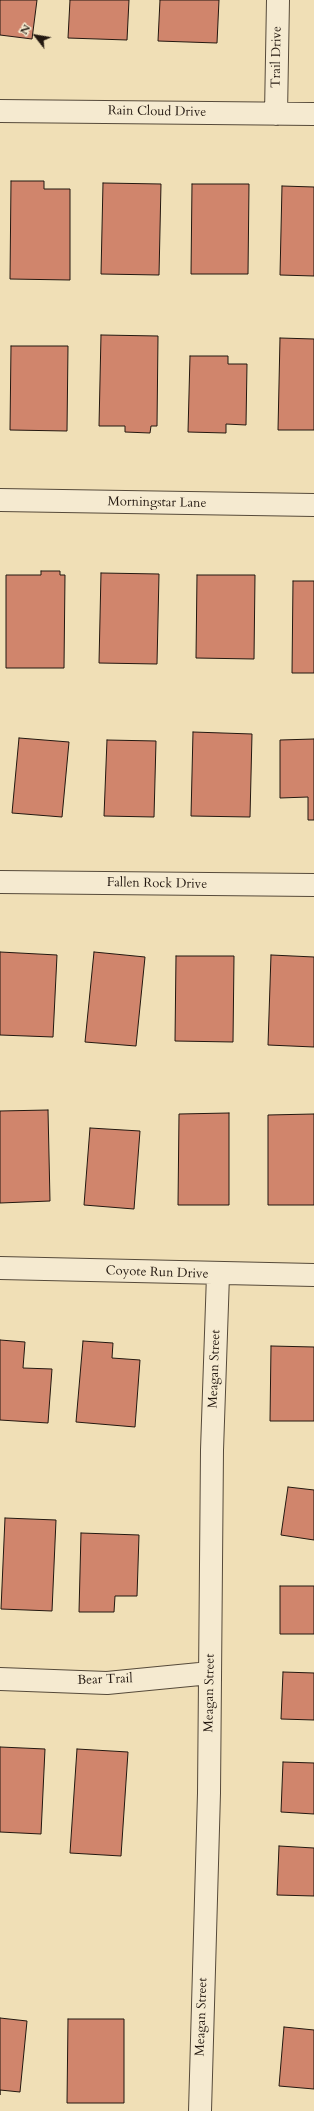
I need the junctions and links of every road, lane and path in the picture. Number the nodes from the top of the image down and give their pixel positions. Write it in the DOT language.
graph roads {
  1 [pos="278,0"];
  2 [pos="0,111"];
  3 [pos="276,114"];
  4 [pos="314,114"];
  5 [pos="0,500"];
  6 [pos="314,506"];
  7 [pos="0,882"];
  8 [pos="314,885"];
  9 [pos="0,1268"];
  10 [pos="218,1275"];
  11 [pos="314,1276"];
  12 [pos="210,1673"];
  13 [pos="0,1679"];
  14 [pos="200,2111"];
  1 -- 3 [label="street, Trail Drive"];
  2 -- 3 [label="street, Rain Cloud Drive"];
  3 -- 4 [label="street, Rain Cloud Drive"];
  5 -- 6 [label="street, Morningstar Lane"];
  7 -- 8 [label="street, Fallen Rock Drive"];
  9 -- 10 [label="street, Coyote Run Drive"];
  10 -- 11 [label="street, Coyote Run Drive"];
  10 -- 12 [label="street, Meagan Street"];
  12 -- 13 [label="street, Bear Trail"];
  12 -- 14 [label="street, Meagan Street"];
}
